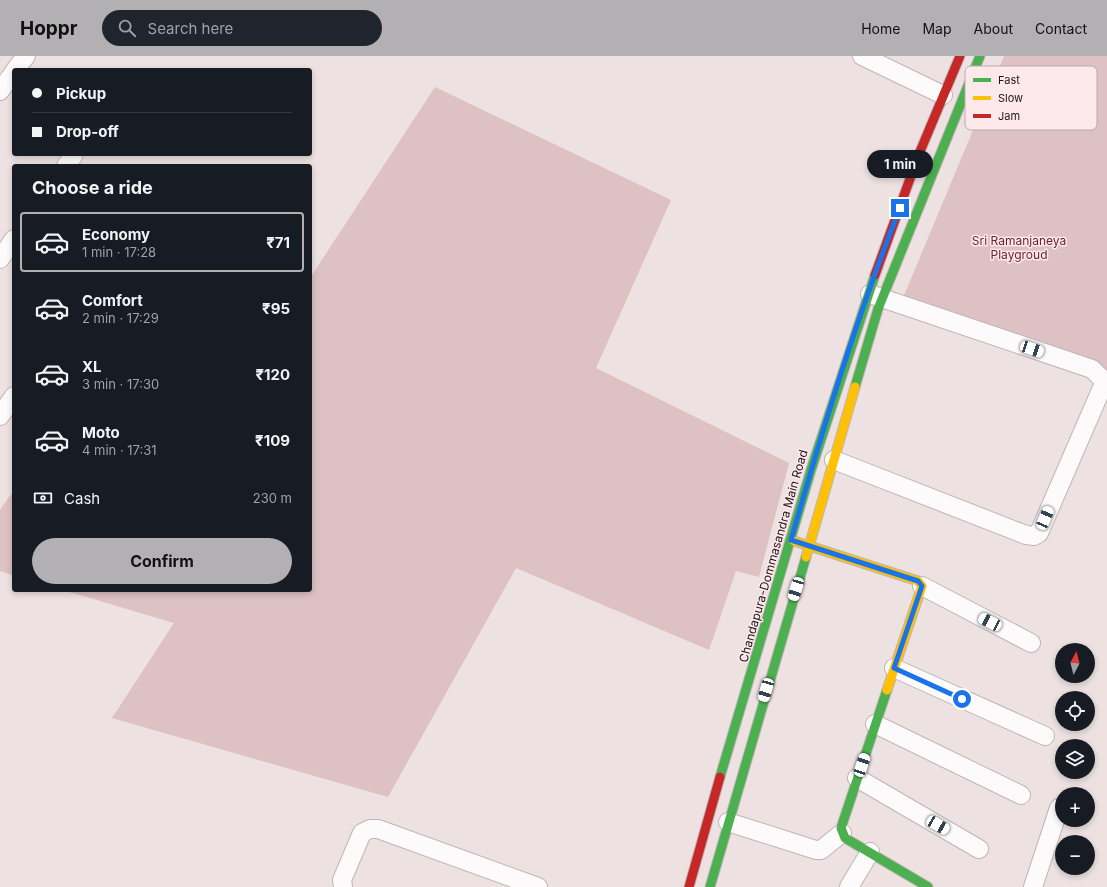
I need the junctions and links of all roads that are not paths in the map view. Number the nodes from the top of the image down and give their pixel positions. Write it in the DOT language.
graph roads {
  1 [pos="26,56"];
  2 [pos="862,56"];
  3 [pos="960,56"];
  4 [pos="980,56"];
  5 [pos="976,66"];
  6 [pos="17,68"];
  7 [pos="12,75"];
  8 [pos="965,90"];
  9 [pos="0,91"];
  10 [pos="943,96"];
  11 [pos="12,242"];
  12 [pos="0,258"];
  13 [pos="875,295"];
  14 [pos="1107,384"];
  15 [pos="12,399"];
  16 [pos="0,416"];
  17 [pos="834,460"];
  18 [pos="791,540"];
  19 [pos="808,545"];
  20 [pos="922,586"];
  21 [pos="1031,643"];
  22 [pos="894,668"];
  23 [pos="875,724"];
  24 [pos="1044,736"];
  25 [pos="857,778"];
  26 [pos="1021,795"];
  27 [pos="1055,820"];
  28 [pos="728,822"];
  29 [pos="842,833"];
  30 [pos="979,849"];
  31 [pos="870,852"];
  32 [pos="343,887"];
  33 [pos="538,887"];
  34 [pos="689,887"];
  35 [pos="710,887"];
  36 [pos="849,887"];
  37 [pos="928,887"];
  38 [pos="1033,887"];
  1 -- 6 [label="street"];
  2 -- 10 [label="street"];
  3 -- 10 [label="main road, Chandapura-Dommasandra Main Road"];
  4 -- 5 [label="main road, Chandapura-Dommasandra Main Road"];
  7 -- 9 [label="street"];
  8 -- 13 [label="main road, Chandapura-Dommasandra Main Road"];
  10 -- 13 [label="main road, Chandapura-Dommasandra Main Road"];
  11 -- 12 [label="street"];
  13 -- 14 [label="street"];
  13 -- 17 [label="main road, Chandapura-Dommasandra Main Road"];
  13 -- 18 [label="main road, Chandapura-Dommasandra Main Road"];
  14 -- 17 [label="street"];
  15 -- 16 [label="street"];
  17 -- 19 [label="main road, Chandapura-Dommasandra Main Road"];
  18 -- 19 [label="main road"];
  18 -- 34 [label="main road, Chandapura-Dommasandra Main Road"];
  19 -- 20 [label="main road"];
  19 -- 28 [label="main road, Chandapura-Dommasandra Main Road"];
  20 -- 21 [label="street"];
  20 -- 22 [label="main road"];
  22 -- 23 [label="main road"];
  22 -- 24 [label="street"];
  23 -- 25 [label="main road"];
  23 -- 26 [label="street"];
  25 -- 29 [label="main road"];
  25 -- 30 [label="street"];
  27 -- 38 [label="street"];
  28 -- 29 [label="street"];
  28 -- 35 [label="main road, Chandapura-Dommasandra Main Road"];
  29 -- 31 [label="main road"];
  31 -- 36 [label="street"];
  31 -- 37 [label="main road"];
  32 -- 33 [label="street"];
}
